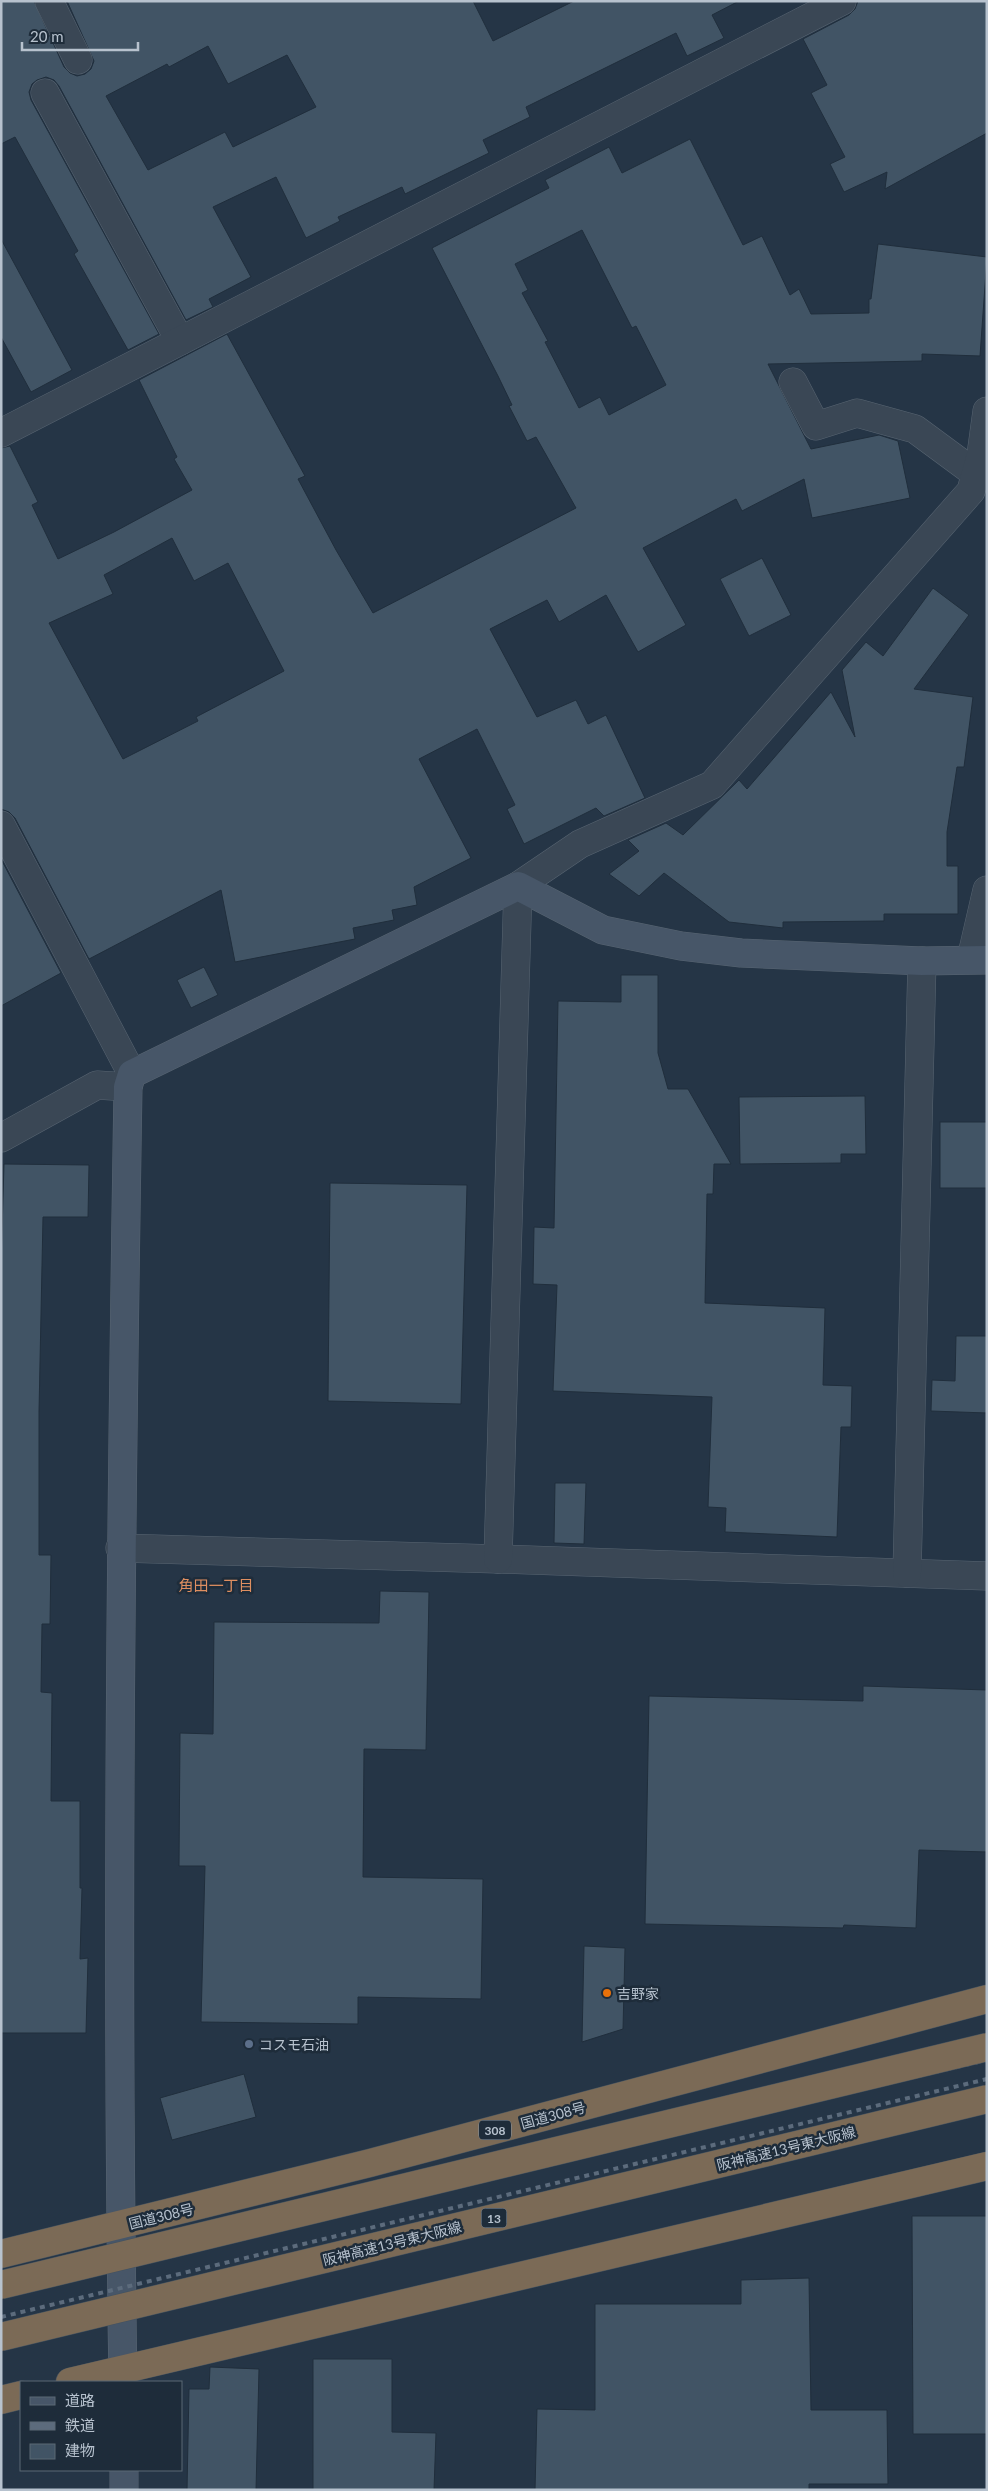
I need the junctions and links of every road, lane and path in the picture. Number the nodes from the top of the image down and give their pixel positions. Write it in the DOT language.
graph roads {
  1 [pos="49,1"];
  2 [pos="842,1"];
  3 [pos="78,60"];
  4 [pos="45,93"];
  5 [pos="180,341"];
  6 [pos="793,382"];
  7 [pos="987,411"];
  8 [pos="1,433"];
  9 [pos="976,474"];
  10 [pos="1,825"];
  11 [pos="518,886"];
  12 [pos="987,890"];
  13 [pos="979,959"];
  14 [pos="922,961"];
  15 [pos="130,1080"];
  16 [pos="1,1138"];
  17 [pos="120,1548"];
  18 [pos="498,1559"];
  19 [pos="907,1574"];
  20 [pos="987,1576"];
  21 [pos="987,2000"];
  22 [pos="987,2047"];
  23 [pos="987,2099"];
  24 [pos="987,2166"];
  25 [pos="121,2226"];
  26 [pos="1,2254"];
  27 [pos="1,2284"];
  28 [pos="1,2337"];
  29 [pos="123,2375"];
  30 [pos="78,2381"];
  31 [pos="20,2395"];
  32 [pos="1,2400"];
  33 [pos="124,2471"];
  34 [pos="124,2490"];
  1 -- 3 [label="street"];
  2 -- 5 [label="street"];
  4 -- 5 [label="street"];
  5 -- 8 [label="street"];
  6 -- 9 [label="street"];
  7 -- 9 [label="street"];
  9 -- 11 [label="street"];
  10 -- 15 [label="street"];
  11 -- 14 [label="street"];
  11 -- 15 [label="street"];
  11 -- 18 [label="street"];
  12 -- 13 [label="street"];
  13 -- 14 [label="street"];
  14 -- 19 [label="street"];
  15 -- 16 [label="street"];
  15 -- 17 [label="street"];
  17 -- 18 [label="street"];
  17 -- 25 [label="street"];
  18 -- 19 [label="street"];
  19 -- 20 [label="street"];
  21 -- 25 [label="highway, 国道308号 / 308"];
  22 -- 27 [label="highway, bridge"];
  23 -- 28 [label="highway, 阪神高速13号東大阪線 / 13, bridge"];
  24 -- 29 [label="highway"];
  25 -- 26 [label="highway, 国道308号 / 308"];
  25 -- 29 [label="street"];
  29 -- 30 [label="highway"];
  31 -- 32 [label="highway"];
  33 -- 34 [label="street"];
}
